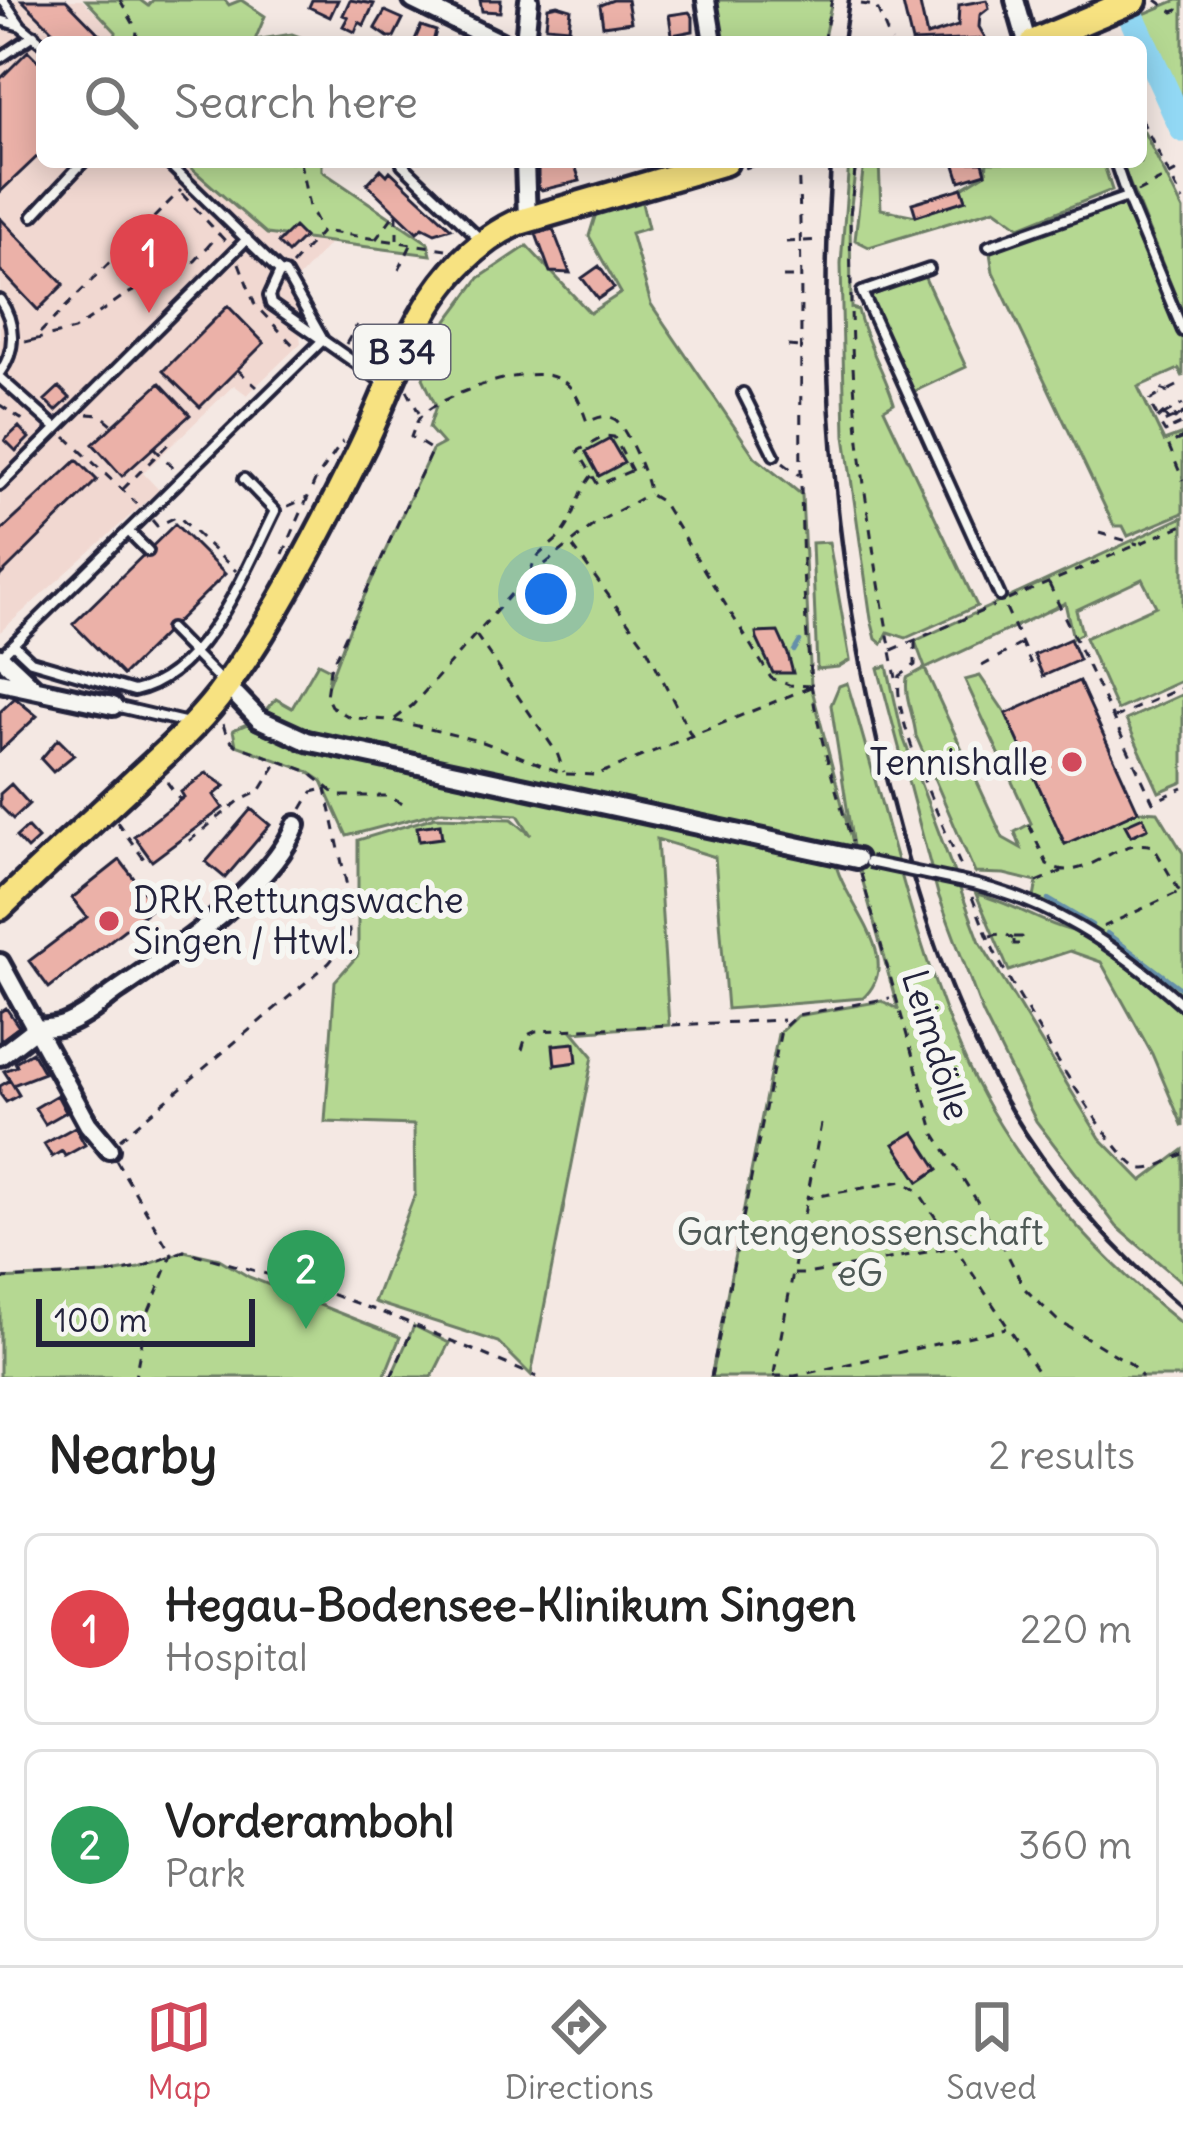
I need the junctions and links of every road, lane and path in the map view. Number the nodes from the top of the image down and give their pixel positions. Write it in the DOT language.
graph roads {
  1 [pos="2,0"];
  2 [pos="119,0"];
  3 [pos="413,0"];
  4 [pos="530,0"];
  5 [pos="706,0"];
  6 [pos="832,0"];
  7 [pos="1015,0"];
  8 [pos="1152,1"];
  9 [pos="861,4"];
  10 [pos="1183,8"];
  11 [pos="0,20"];
  12 [pos="21,26"];
  13 [pos="136,36"];
  14 [pos="487,36"];
  15 [pos="526,36"];
  16 [pos="712,36"];
  17 [pos="824,36"];
  18 [pos="888,36"];
  19 [pos="1029,36"];
  20 [pos="1064,36"];
  21 [pos="36,37"];
  22 [pos="36,40"];
  23 [pos="0,58"];
  24 [pos="1147,131"];
  25 [pos="77,168"];
  26 [pos="173,168"];
  27 [pos="300,168"];
  28 [pos="406,168"];
  29 [pos="525,168"];
  30 [pos="726,168"];
  31 [pos="798,168"];
  32 [pos="855,168"];
  33 [pos="1117,168"];
  34 [pos="1181,169"];
  35 [pos="1169,176"];
  36 [pos="188,183"];
  37 [pos="1127,197"];
  38 [pos="1183,201"];
  39 [pos="800,205"];
  40 [pos="789,206"];
  41 [pos="33,216"];
  42 [pos="527,219"];
  43 [pos="230,223"];
  44 [pos="322,231"];
  45 [pos="247,239"];
  46 [pos="376,239"];
  47 [pos="802,240"];
  48 [pos="822,240"];
  49 [pos="397,242"];
  50 [pos="786,242"];
  51 [pos="484,243"];
  52 [pos="411,244"];
  53 [pos="988,246"];
  54 [pos="454,250"];
  55 [pos="929,269"];
  56 [pos="285,270"];
  57 [pos="399,270"];
  58 [pos="301,276"];
  59 [pos="802,277"];
  60 [pos="783,278"];
  61 [pos="0,300"];
  62 [pos="790,310"];
  63 [pos="801,311"];
  64 [pos="356,325"];
  65 [pos="1183,331"];
  66 [pos="33,340"];
  67 [pos="323,340"];
  68 [pos="12,345"];
  69 [pos="788,346"];
  70 [pos="800,347"];
  71 [pos="344,348"];
  72 [pos="238,370"];
  73 [pos="0,375"];
  74 [pos="393,379"];
  75 [pos="1183,383"];
  76 [pos="790,385"];
  77 [pos="800,385"];
  78 [pos="742,393"];
  79 [pos="268,396"];
  80 [pos="1181,405"];
  81 [pos="75,408"];
  82 [pos="420,415"];
  83 [pos="1167,417"];
  84 [pos="1183,423"];
  85 [pos="113,425"];
  86 [pos="56,428"];
  87 [pos="347,437"];
  88 [pos="1183,438"];
  89 [pos="171,441"];
  90 [pos="154,448"];
  91 [pos="159,453"];
  92 [pos="774,455"];
  93 [pos="1183,457"];
  94 [pos="1175,460"];
  95 [pos="641,466"];
  96 [pos="632,471"];
  97 [pos="593,473"];
  98 [pos="790,474"];
  99 [pos="801,476"];
  100 [pos="185,478"];
  101 [pos="1182,478"];
  102 [pos="244,479"];
  103 [pos="0,485"];
  104 [pos="122,490"];
  105 [pos="649,494"];
  106 [pos="308,498"];
  107 [pos="275,511"];
  108 [pos="147,515"];
  109 [pos="201,520"];
  110 [pos="1183,525"];
  111 [pos="268,526"];
  112 [pos="192,530"];
  113 [pos="129,532"];
  114 [pos="1100,533"];
  115 [pos="289,543"];
  116 [pos="1138,544"];
  117 [pos="572,545"];
  118 [pos="148,550"];
  119 [pos="280,560"];
  120 [pos="1072,563"];
  121 [pos="1076,571"];
  122 [pos="531,575"];
  123 [pos="242,577"];
  124 [pos="1048,582"];
  125 [pos="1002,599"];
  126 [pos="170,629"];
  127 [pos="476,634"];
  128 [pos="915,641"];
  129 [pos="1023,644"];
  130 [pos="891,650"];
  131 [pos="5,652"];
  132 [pos="196,656"];
  133 [pos="1031,664"];
  134 [pos="982,666"];
  135 [pos="0,682"];
  136 [pos="897,684"];
  137 [pos="815,685"];
  138 [pos="1183,687"];
  139 [pos="36,690"];
  140 [pos="225,697"];
  141 [pos="113,706"];
  142 [pos="1112,719"];
  143 [pos="393,720"];
  144 [pos="194,725"];
  145 [pos="691,735"];
  146 [pos="280,760"];
  147 [pos="565,774"];
  148 [pos="163,775"];
  149 [pos="1183,788"];
  150 [pos="326,789"];
  151 [pos="180,800"];
  152 [pos="407,806"];
  153 [pos="113,815"];
  154 [pos="296,825"];
  155 [pos="1029,825"];
  156 [pos="189,841"];
  157 [pos="863,861"];
  158 [pos="147,863"];
  159 [pos="1063,871"];
  160 [pos="964,881"];
  161 [pos="1037,882"];
  162 [pos="1181,891"];
  163 [pos="0,907"];
  164 [pos="1090,933"];
  165 [pos="988,937"];
  166 [pos="1011,938"];
  167 [pos="0,962"];
  168 [pos="894,997"];
  169 [pos="1183,1005"];
  170 [pos="787,1022"];
  171 [pos="35,1029"];
  172 [pos="522,1050"];
  173 [pos="0,1056"];
  174 [pos="821,1124"];
  175 [pos="109,1149"];
  176 [pos="1182,1156"];
  177 [pos="807,1198"];
  178 [pos="954,1247"];
  179 [pos="172,1255"];
  180 [pos="792,1274"];
  181 [pos="0,1280"];
  182 [pos="414,1326"];
  183 [pos="1008,1328"];
  184 [pos="135,1377"];
  185 [pos="391,1377"];
  186 [pos="536,1377"];
  187 [pos="711,1377"];
  188 [pos="773,1377"];
  189 [pos="1042,1377"];
  190 [pos="1142,1377"];
  1 -- 12 [label="lane"];
  2 -- 13 [label="path"];
  3 -- 14 [label="street"];
  4 -- 15 [label="street"];
  5 -- 16 [label="street"];
  6 -- 17 [label="path"];
  7 -- 19 [label="street"];
  8 -- 10 [label="path"];
  8 -- 20 [label="main road"];
  9 -- 18 [label="path"];
  11 -- 12 [label="lane"];
  12 -- 21 [label="lane"];
  22 -- 23 [label="lane"];
  24 -- 35 [label="path"];
  25 -- 41 [label="lane"];
  26 -- 36 [label="lane"];
  27 -- 44 [label="path"];
  28 -- 51 [label="lane"];
  29 -- 42 [label="street"];
  30 -- 42 [label="main road, B 34"];
  31 -- 39 [label="path, Leimdölle"];
  32 -- 130 [label="path"];
  33 -- 37 [label="lane"];
  34 -- 35 [label="path"];
  35 -- 37 [label="path"];
  35 -- 38 [label="path"];
  36 -- 43 [label="lane"];
  36 -- 66 [label="path"];
  37 -- 53 [label="lane"];
  37 -- 65 [label="lane"];
  39 -- 40 [label="path"];
  39 -- 47 [label="path, Leimdölle"];
  42 -- 51 [label="main road, B 34"];
  43 -- 45 [label="lane"];
  43 -- 66 [label="path"];
  44 -- 46 [label="path"];
  44 -- 56 [label="path"];
  45 -- 56 [label="lane"];
  45 -- 81 [label="lane"];
  46 -- 49 [label="path"];
  46 -- 49 [label="path"];
  47 -- 48 [label="path"];
  47 -- 50 [label="path"];
  47 -- 59 [label="path, Leimdölle"];
  49 -- 52 [label="path"];
  51 -- 74 [label="main road, B 34"];
  52 -- 54 [label="path"];
  52 -- 57 [label="path"];
  55 -- 125 [label="lane"];
  56 -- 58 [label="path"];
  56 -- 67 [label="lane"];
  56 -- 67 [label="lane"];
  59 -- 60 [label="path"];
  59 -- 63 [label="path, Leimdölle"];
  61 -- 68 [label="lane"];
  62 -- 63 [label="path"];
  63 -- 70 [label="path, Leimdölle"];
  64 -- 71 [label="path"];
  66 -- 68 [label="path"];
  67 -- 71 [label="lane"];
  67 -- 79 [label="lane"];
  68 -- 73 [label="lane"];
  69 -- 70 [label="path"];
  70 -- 77 [label="path, Leimdölle"];
  71 -- 74 [label="lane"];
  71 -- 74 [label="path"];
  72 -- 79 [label="path"];
  73 -- 86 [label="lane"];
  74 -- 82 [label="path"];
  74 -- 140 [label="main road, B 34"];
  75 -- 83 [label="path"];
  76 -- 77 [label="path"];
  77 -- 99 [label="path, Leimdölle"];
  78 -- 92 [label="lane"];
  79 -- 100 [label="lane"];
  80 -- 83 [label="path"];
  81 -- 85 [label="path"];
  81 -- 86 [label="lane"];
  82 -- 95 [label="path"];
  82 -- 143 [label="path"];
  83 -- 84 [label="path"];
  86 -- 103 [label="lane"];
  86 -- 104 [label="path"];
  87 -- 106 [label="path"];
  88 -- 94 [label="path"];
  89 -- 91 [label="path"];
  90 -- 91 [label="path"];
  91 -- 100 [label="path"];
  91 -- 104 [label="path"];
  92 -- 99 [label="path"];
  93 -- 94 [label="path"];
  94 -- 101 [label="path"];
  95 -- 96 [label="path"];
  95 -- 105 [label="path"];
  96 -- 97 [label="path"];
  96 -- 97 [label="path"];
  97 -- 122 [label="path"];
  98 -- 99 [label="path"];
  99 -- 137 [label="path, Leimdölle"];
  100 -- 108 [label="lane"];
  102 -- 107 [label="lane"];
  104 -- 108 [label="path"];
  105 -- 117 [label="path"];
  105 -- 137 [label="path"];
  106 -- 107 [label="path"];
  106 -- 115 [label="path"];
  107 -- 111 [label="lane"];
  108 -- 112 [label="path"];
  108 -- 113 [label="lane"];
  109 -- 112 [label="path"];
  110 -- 116 [label="path"];
  111 -- 115 [label="path"];
  111 -- 123 [label="lane"];
  112 -- 123 [label="path"];
  113 -- 118 [label="lane"];
  113 -- 131 [label="lane"];
  114 -- 116 [label="path"];
  115 -- 119 [label="path"];
  116 -- 121 [label="path"];
  117 -- 122 [label="path"];
  117 -- 145 [label="path"];
  120 -- 121 [label="path"];
  121 -- 124 [label="path"];
  122 -- 127 [label="path"];
  123 -- 132 [label="lane"];
  124 -- 125 [label="path"];
  124 -- 142 [label="path"];
  125 -- 128 [label="path"];
  125 -- 129 [label="path"];
  126 -- 132 [label="lane"];
  127 -- 143 [label="path"];
  127 -- 147 [label="path"];
  128 -- 130 [label="path"];
  128 -- 136 [label="path"];
  129 -- 133 [label="path"];
  129 -- 134 [label="path"];
  130 -- 136 [label="path"];
  131 -- 132 [label="lane"];
  131 -- 139 [label="street"];
  132 -- 140 [label="lane"];
  135 -- 139 [label="street"];
  136 -- 160 [label="path"];
  137 -- 145 [label="path"];
  137 -- 157 [label="path, Leimdölle"];
  138 -- 142 [label="path"];
  139 -- 141 [label="street"];
  140 -- 144 [label="main road, B 34"];
  140 -- 146 [label="path"];
  140 -- 157 [label="street"];
  141 -- 144 [label="lane"];
  142 -- 149 [label="path"];
  143 -- 147 [label="path"];
  144 -- 163 [label="main road, B 34"];
  145 -- 147 [label="path"];
  146 -- 150 [label="path"];
  146 -- 156 [label="path"];
  148 -- 151 [label="path"];
  150 -- 152 [label="path"];
  150 -- 154 [label="path"];
  150 -- 175 [label="path"];
  153 -- 158 [label="path"];
  154 -- 171 [label="street"];
  155 -- 159 [label="path"];
  157 -- 160 [label="lane, bridge"];
  157 -- 168 [label="path, Leimdölle"];
  159 -- 161 [label="path"];
  159 -- 162 [label="path"];
  160 -- 164 [label="lane"];
  160 -- 165 [label="path"];
  162 -- 164 [label="path"];
  164 -- 169 [label="lane"];
  165 -- 166 [label="path"];
  165 -- 176 [label="path"];
  167 -- 171 [label="street"];
  168 -- 170 [label="path"];
  168 -- 190 [label="path, Leimdölle"];
  170 -- 172 [label="path"];
  170 -- 187 [label="path"];
  171 -- 173 [label="street"];
  171 -- 175 [label="street"];
  174 -- 177 [label="path"];
  175 -- 179 [label="path"];
  177 -- 178 [label="path"];
  177 -- 180 [label="path"];
  178 -- 180 [label="path"];
  178 -- 183 [label="path"];
  179 -- 181 [label="path"];
  179 -- 182 [label="path"];
  179 -- 184 [label="path"];
  180 -- 188 [label="path"];
  182 -- 185 [label="path"];
  182 -- 186 [label="path"];
  183 -- 188 [label="path"];
  183 -- 189 [label="path"];
}
